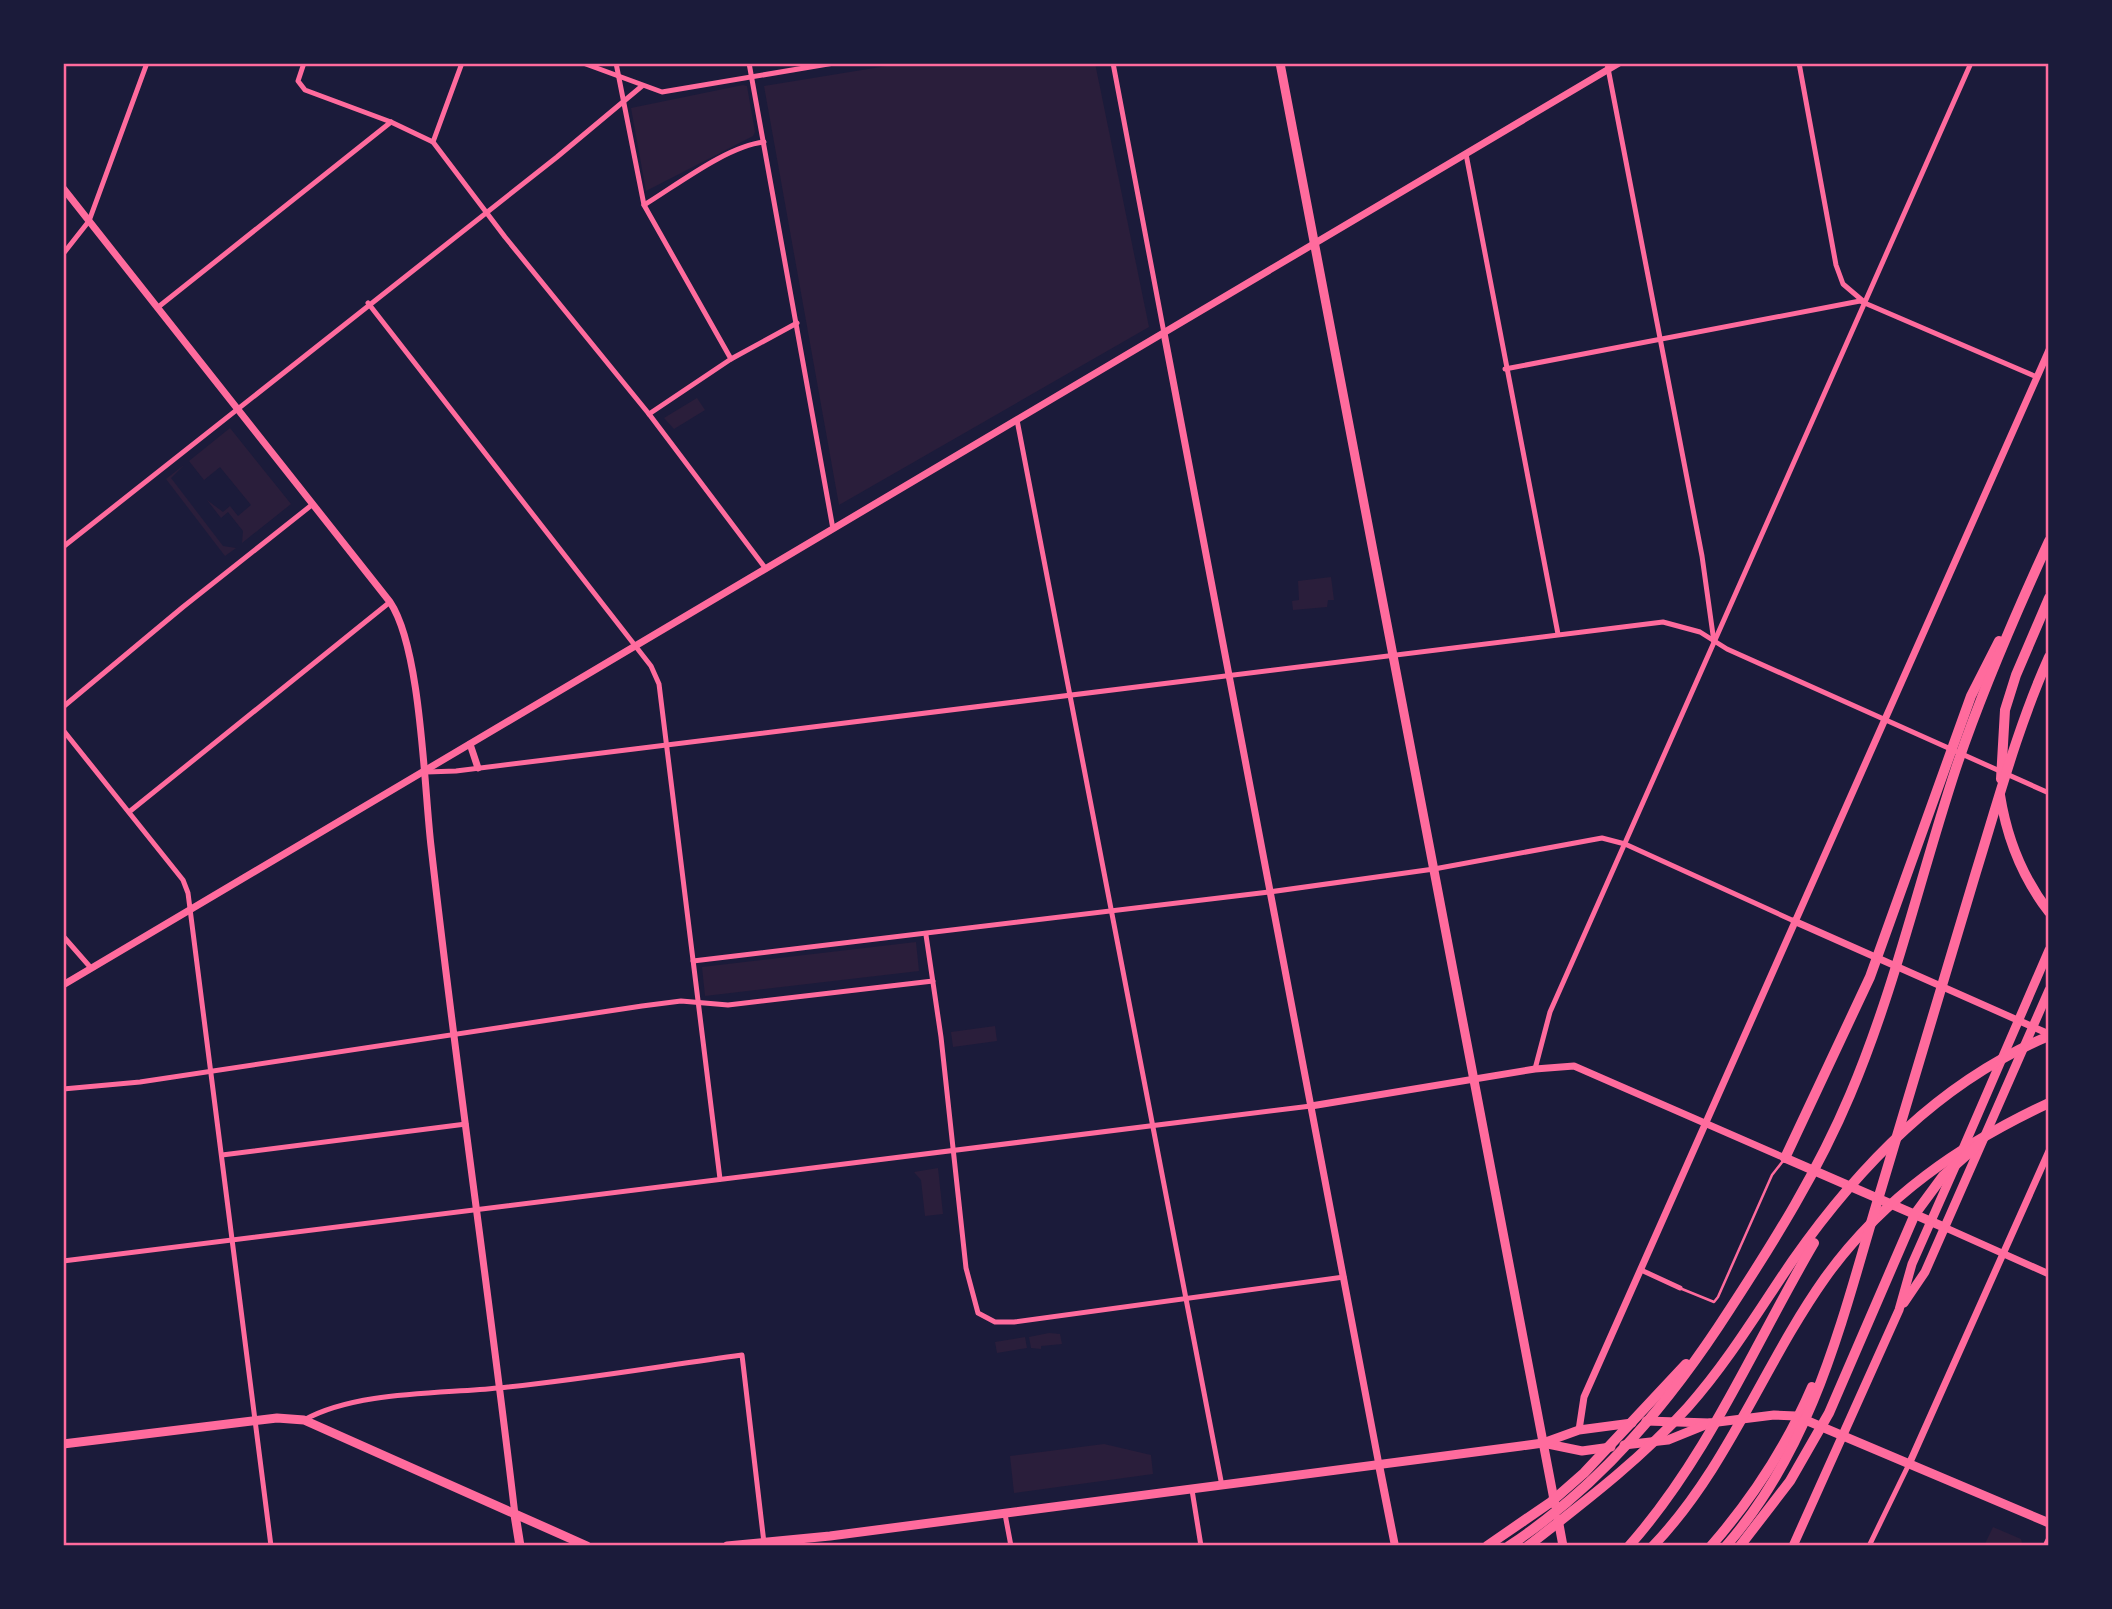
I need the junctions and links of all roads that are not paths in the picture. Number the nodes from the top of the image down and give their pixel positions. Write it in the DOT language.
graph roads {
  1 [pos="147,63"];
  2 [pos="304,63"];
  3 [pos="462,63"];
  4 [pos="583,63"];
  5 [pos="616,63"];
  6 [pos="749,63"];
  7 [pos="834,63"];
  8 [pos="1113,63"];
  9 [pos="1280,63"];
  10 [pos="1619,63"];
  11 [pos="1799,63"];
  12 [pos="1971,63"];
  13 [pos="1608,66"];
  14 [pos="619,77"];
  15 [pos="752,77"];
  16 [pos="642,86"];
  17 [pos="624,102"];
  18 [pos="391,122"];
  19 [pos="433,142"];
  20 [pos="764,142"];
  21 [pos="1466,154"];
  22 [pos="63,188"];
  23 [pos="644,205"];
  24 [pos="486,212"];
  25 [pos="89,221"];
  26 [pos="1314,243"];
  27 [pos="63,254"];
  28 [pos="1863,302"];
  29 [pos="368,303"];
  30 [pos="157,308"];
  31 [pos="797,323"];
  32 [pos="1164,333"];
  33 [pos="1661,339"];
  34 [pos="2049,350"];
  35 [pos="731,359"];
  36 [pos="1505,369"];
  37 [pos="2037,377"];
  38 [pos="237,409"];
  39 [pos="649,414"];
  40 [pos="1017,420"];
  41 [pos="313,504"];
  42 [pos="832,529"];
  43 [pos="2049,541"];
  44 [pos="63,547"];
  45 [pos="766,569"];
  46 [pos="390,602"];
  47 [pos="2047,603"];
  48 [pos="1558,634"];
  49 [pos="1714,642"];
  50 [pos="636,646"];
  51 [pos="1392,654"];
  52 [pos="2049,657"];
  53 [pos="1228,674"];
  54 [pos="1072,693"];
  55 [pos="63,707"];
  56 [pos="1883,720"];
  57 [pos="63,730"];
  58 [pos="470,744"];
  59 [pos="667,747"];
  60 [pos="478,768"];
  61 [pos="1950,769"];
  62 [pos="423,772"];
  63 [pos="2049,793"];
  64 [pos="129,812"];
  65 [pos="1625,844"];
  66 [pos="1434,869"];
  67 [pos="1269,891"];
  68 [pos="191,909"];
  69 [pos="1113,911"];
  70 [pos="2049,912"];
  71 [pos="1794,921"];
  72 [pos="926,935"];
  73 [pos="63,936"];
  74 [pos="2049,950"];
  75 [pos="693,961"];
  76 [pos="91,968"];
  77 [pos="933,981"];
  78 [pos="63,985"];
  79 [pos="2049,990"];
  80 [pos="698,1002"];
  81 [pos="2018,1021"];
  82 [pos="2033,1027"];
  83 [pos="455,1035"];
  84 [pos="2049,1035"];
  85 [pos="1535,1069"];
  86 [pos="211,1072"];
  87 [pos="1475,1081"];
  88 [pos="63,1089"];
  89 [pos="2049,1103"];
  90 [pos="1311,1106"];
  91 [pos="1705,1122"];
  92 [pos="2008,1123"];
  93 [pos="466,1124"];
  94 [pos="1154,1126"];
  95 [pos="2049,1151"];
  96 [pos="952,1152"];
  97 [pos="222,1155"];
  98 [pos="1785,1158"];
  99 [pos="720,1179"];
  100 [pos="1838,1201"];
  101 [pos="478,1210"];
  102 [pos="1931,1221"];
  103 [pos="1946,1228"];
  104 [pos="233,1240"];
  105 [pos="2003,1254"];
  106 [pos="63,1261"];
  107 [pos="1642,1270"];
  108 [pos="2049,1274"];
  109 [pos="1344,1277"];
  110 [pos="1680,1288"];
  111 [pos="1188,1299"];
  112 [pos="1899,1310"];
  113 [pos="1841,1322"];
  114 [pos="1718,1328"];
  115 [pos="500,1388"];
  116 [pos="304,1420"];
  117 [pos="257,1421"];
  118 [pos="1710,1423"];
  119 [pos="1579,1430"];
  120 [pos="1845,1434"];
  121 [pos="1544,1443"];
  122 [pos="63,1444"];
  123 [pos="1910,1462"];
  124 [pos="1379,1465"];
  125 [pos="1222,1486"];
  126 [pos="1192,1490"];
  127 [pos="1005,1514"];
  128 [pos="516,1515"];
  129 [pos="2049,1523"];
  130 [pos="1532,1539"];
  131 [pos="2049,1540"];
  132 [pos="764,1544"];
  133 [pos="271,1546"];
  134 [pos="520,1546"];
  135 [pos="587,1546"];
  136 [pos="727,1546"];
  137 [pos="1011,1546"];
  138 [pos="1201,1546"];
  139 [pos="1395,1546"];
  140 [pos="1487,1546"];
  141 [pos="1509,1546"];
  142 [pos="1563,1546"];
  143 [pos="1629,1546"];
  144 [pos="1653,1546"];
  145 [pos="1711,1546"];
  146 [pos="1726,1546"];
  147 [pos="1740,1546"];
  148 [pos="1793,1546"];
  149 [pos="1869,1546"];
  150 [pos="2046,1546"];
  1 -- 25 [label="street"];
  2 -- 18 [label="street"];
  3 -- 19 [label="street"];
  4 -- 14 [label="street"];
  5 -- 14 [label="street"];
  6 -- 15 [label="street"];
  7 -- 15 [label="street"];
  8 -- 32 [label="street"];
  9 -- 26 [label="main road"];
  10 -- 13 [label="street"];
  11 -- 28 [label="street"];
  12 -- 28 [label="street"];
  13 -- 21 [label="street"];
  13 -- 33 [label="street"];
  14 -- 16 [label="street"];
  14 -- 17 [label="street"];
  15 -- 16 [label="street"];
  15 -- 20 [label="street"];
  16 -- 17 [label="street"];
  17 -- 23 [label="street"];
  17 -- 24 [label="street"];
  18 -- 19 [label="street"];
  18 -- 30 [label="street"];
  19 -- 24 [label="street"];
  20 -- 23 [label="street"];
  20 -- 31 [label="street"];
  21 -- 26 [label="street"];
  21 -- 36 [label="street"];
  22 -- 25 [label="street"];
  23 -- 35 [label="street"];
  24 -- 29 [label="street"];
  24 -- 39 [label="street"];
  25 -- 27 [label="street"];
  25 -- 30 [label="street"];
  26 -- 32 [label="street"];
  26 -- 51 [label="main road"];
  28 -- 33 [label="street"];
  28 -- 37 [label="street"];
  28 -- 49 [label="street"];
  29 -- 38 [label="street"];
  29 -- 50 [label="street"];
  30 -- 38 [label="street"];
  31 -- 35 [label="street"];
  31 -- 42 [label="street"];
  32 -- 40 [label="street"];
  32 -- 53 [label="street"];
  33 -- 36 [label="street"];
  33 -- 49 [label="street"];
  34 -- 37 [label="street"];
  35 -- 39 [label="street"];
  36 -- 48 [label="street"];
  37 -- 56 [label="street"];
  38 -- 41 [label="street"];
  38 -- 44 [label="street"];
  39 -- 45 [label="street"];
  40 -- 42 [label="street"];
  40 -- 54 [label="street"];
  41 -- 46 [label="street"];
  41 -- 55 [label="street"];
  42 -- 45 [label="street"];
  43 -- 61 [label="highway"];
  45 -- 50 [label="street"];
  46 -- 62 [label="street"];
  46 -- 64 [label="street"];
  47 -- 70 [label="highway"];
  48 -- 49 [label="street"];
  48 -- 51 [label="street"];
  49 -- 56 [label="street"];
  49 -- 65 [label="street"];
  50 -- 58 [label="street"];
  50 -- 59 [label="street"];
  51 -- 53 [label="street"];
  51 -- 66 [label="main road"];
  52 -- 113 [label="highway"];
  53 -- 54 [label="street"];
  53 -- 67 [label="street"];
  54 -- 59 [label="street"];
  54 -- 69 [label="street"];
  56 -- 63 [label="street"];
  56 -- 71 [label="street"];
  57 -- 64 [label="street"];
  58 -- 60 [label="street"];
  58 -- 62 [label="street"];
  59 -- 60 [label="street"];
  59 -- 75 [label="street"];
  60 -- 62 [label="street"];
  61 -- 98 [label="highway"];
  61 -- 114 [label="highway"];
  62 -- 68 [label="street"];
  62 -- 83 [label="street"];
  64 -- 68 [label="street"];
  65 -- 66 [label="street"];
  65 -- 71 [label="street"];
  65 -- 85 [label="street"];
  66 -- 67 [label="street"];
  66 -- 87 [label="main road"];
  67 -- 69 [label="street"];
  67 -- 90 [label="street"];
  68 -- 76 [label="street"];
  68 -- 86 [label="street"];
  69 -- 72 [label="street"];
  69 -- 94 [label="street"];
  71 -- 81 [label="street"];
  71 -- 91 [label="street"];
  72 -- 75 [label="street"];
  72 -- 77 [label="street"];
  73 -- 76 [label="street"];
  74 -- 81 [label="main road"];
  75 -- 80 [label="street"];
  76 -- 78 [label="street"];
  77 -- 80 [label="street"];
  77 -- 96 [label="street"];
  79 -- 82 [label="main road"];
  80 -- 83 [label="street"];
  80 -- 99 [label="street"];
  81 -- 82 [label="street"];
  81 -- 102 [label="main road"];
  82 -- 84 [label="street"];
  82 -- 103 [label="main road"];
  83 -- 86 [label="street"];
  83 -- 93 [label="street"];
  84 -- 100 [label="highway"];
  85 -- 87 [label="street"];
  85 -- 91 [label="street"];
  86 -- 88 [label="street"];
  86 -- 97 [label="street"];
  87 -- 90 [label="street"];
  87 -- 121 [label="main road"];
  89 -- 92 [label="highway"];
  90 -- 94 [label="street"];
  90 -- 109 [label="street"];
  91 -- 98 [label="street"];
  91 -- 107 [label="street"];
  92 -- 144 [label="highway"];
  92 -- 147 [label="highway"];
  93 -- 97 [label="street"];
  93 -- 101 [label="street"];
  94 -- 96 [label="street"];
  94 -- 111 [label="street"];
  95 -- 105 [label="street"];
  96 -- 99 [label="street"];
  96 -- 111 [label="street"];
  97 -- 104 [label="street"];
  98 -- 102 [label="main road"];
  98 -- 110 [label="lane"];
  99 -- 101 [label="street"];
  100 -- 130 [label="highway"];
  100 -- 143 [label="highway"];
  101 -- 104 [label="street"];
  101 -- 115 [label="street"];
  102 -- 103 [label="main road"];
  102 -- 112 [label="main road"];
  103 -- 105 [label="street"];
  103 -- 112 [label="main road"];
  104 -- 106 [label="street"];
  104 -- 117 [label="street"];
  105 -- 108 [label="street"];
  105 -- 123 [label="street"];
  107 -- 110 [label="street"];
  107 -- 119 [label="street"];
  109 -- 111 [label="street"];
  109 -- 124 [label="street"];
  111 -- 125 [label="street"];
  112 -- 120 [label="main road"];
  113 -- 145 [label="highway"];
  113 -- 146 [label="highway"];
  114 -- 130 [label="highway"];
  114 -- 140 [label="highway"];
  115 -- 116 [label="street"];
  115 -- 128 [label="street"];
  115 -- 132 [label="street"];
  116 -- 117 [label="main road"];
  116 -- 128 [label="main road"];
  117 -- 122 [label="main road"];
  117 -- 133 [label="street"];
  118 -- 119 [label="main road"];
  118 -- 120 [label="main road"];
  118 -- 121 [label="main road"];
  119 -- 121 [label="main road"];
  120 -- 123 [label="main road"];
  120 -- 148 [label="main road"];
  121 -- 124 [label="main road"];
  121 -- 142 [label="main road"];
  123 -- 129 [label="main road"];
  123 -- 149 [label="street"];
  124 -- 125 [label="main road"];
  124 -- 139 [label="main road"];
  125 -- 126 [label="main road"];
  126 -- 127 [label="main road"];
  126 -- 138 [label="street"];
  127 -- 132 [label="main road"];
  127 -- 137 [label="street"];
  128 -- 134 [label="main road"];
  128 -- 135 [label="main road"];
  130 -- 141 [label="highway"];
  131 -- 150 [label="street"];
  132 -- 136 [label="main road"];
}
